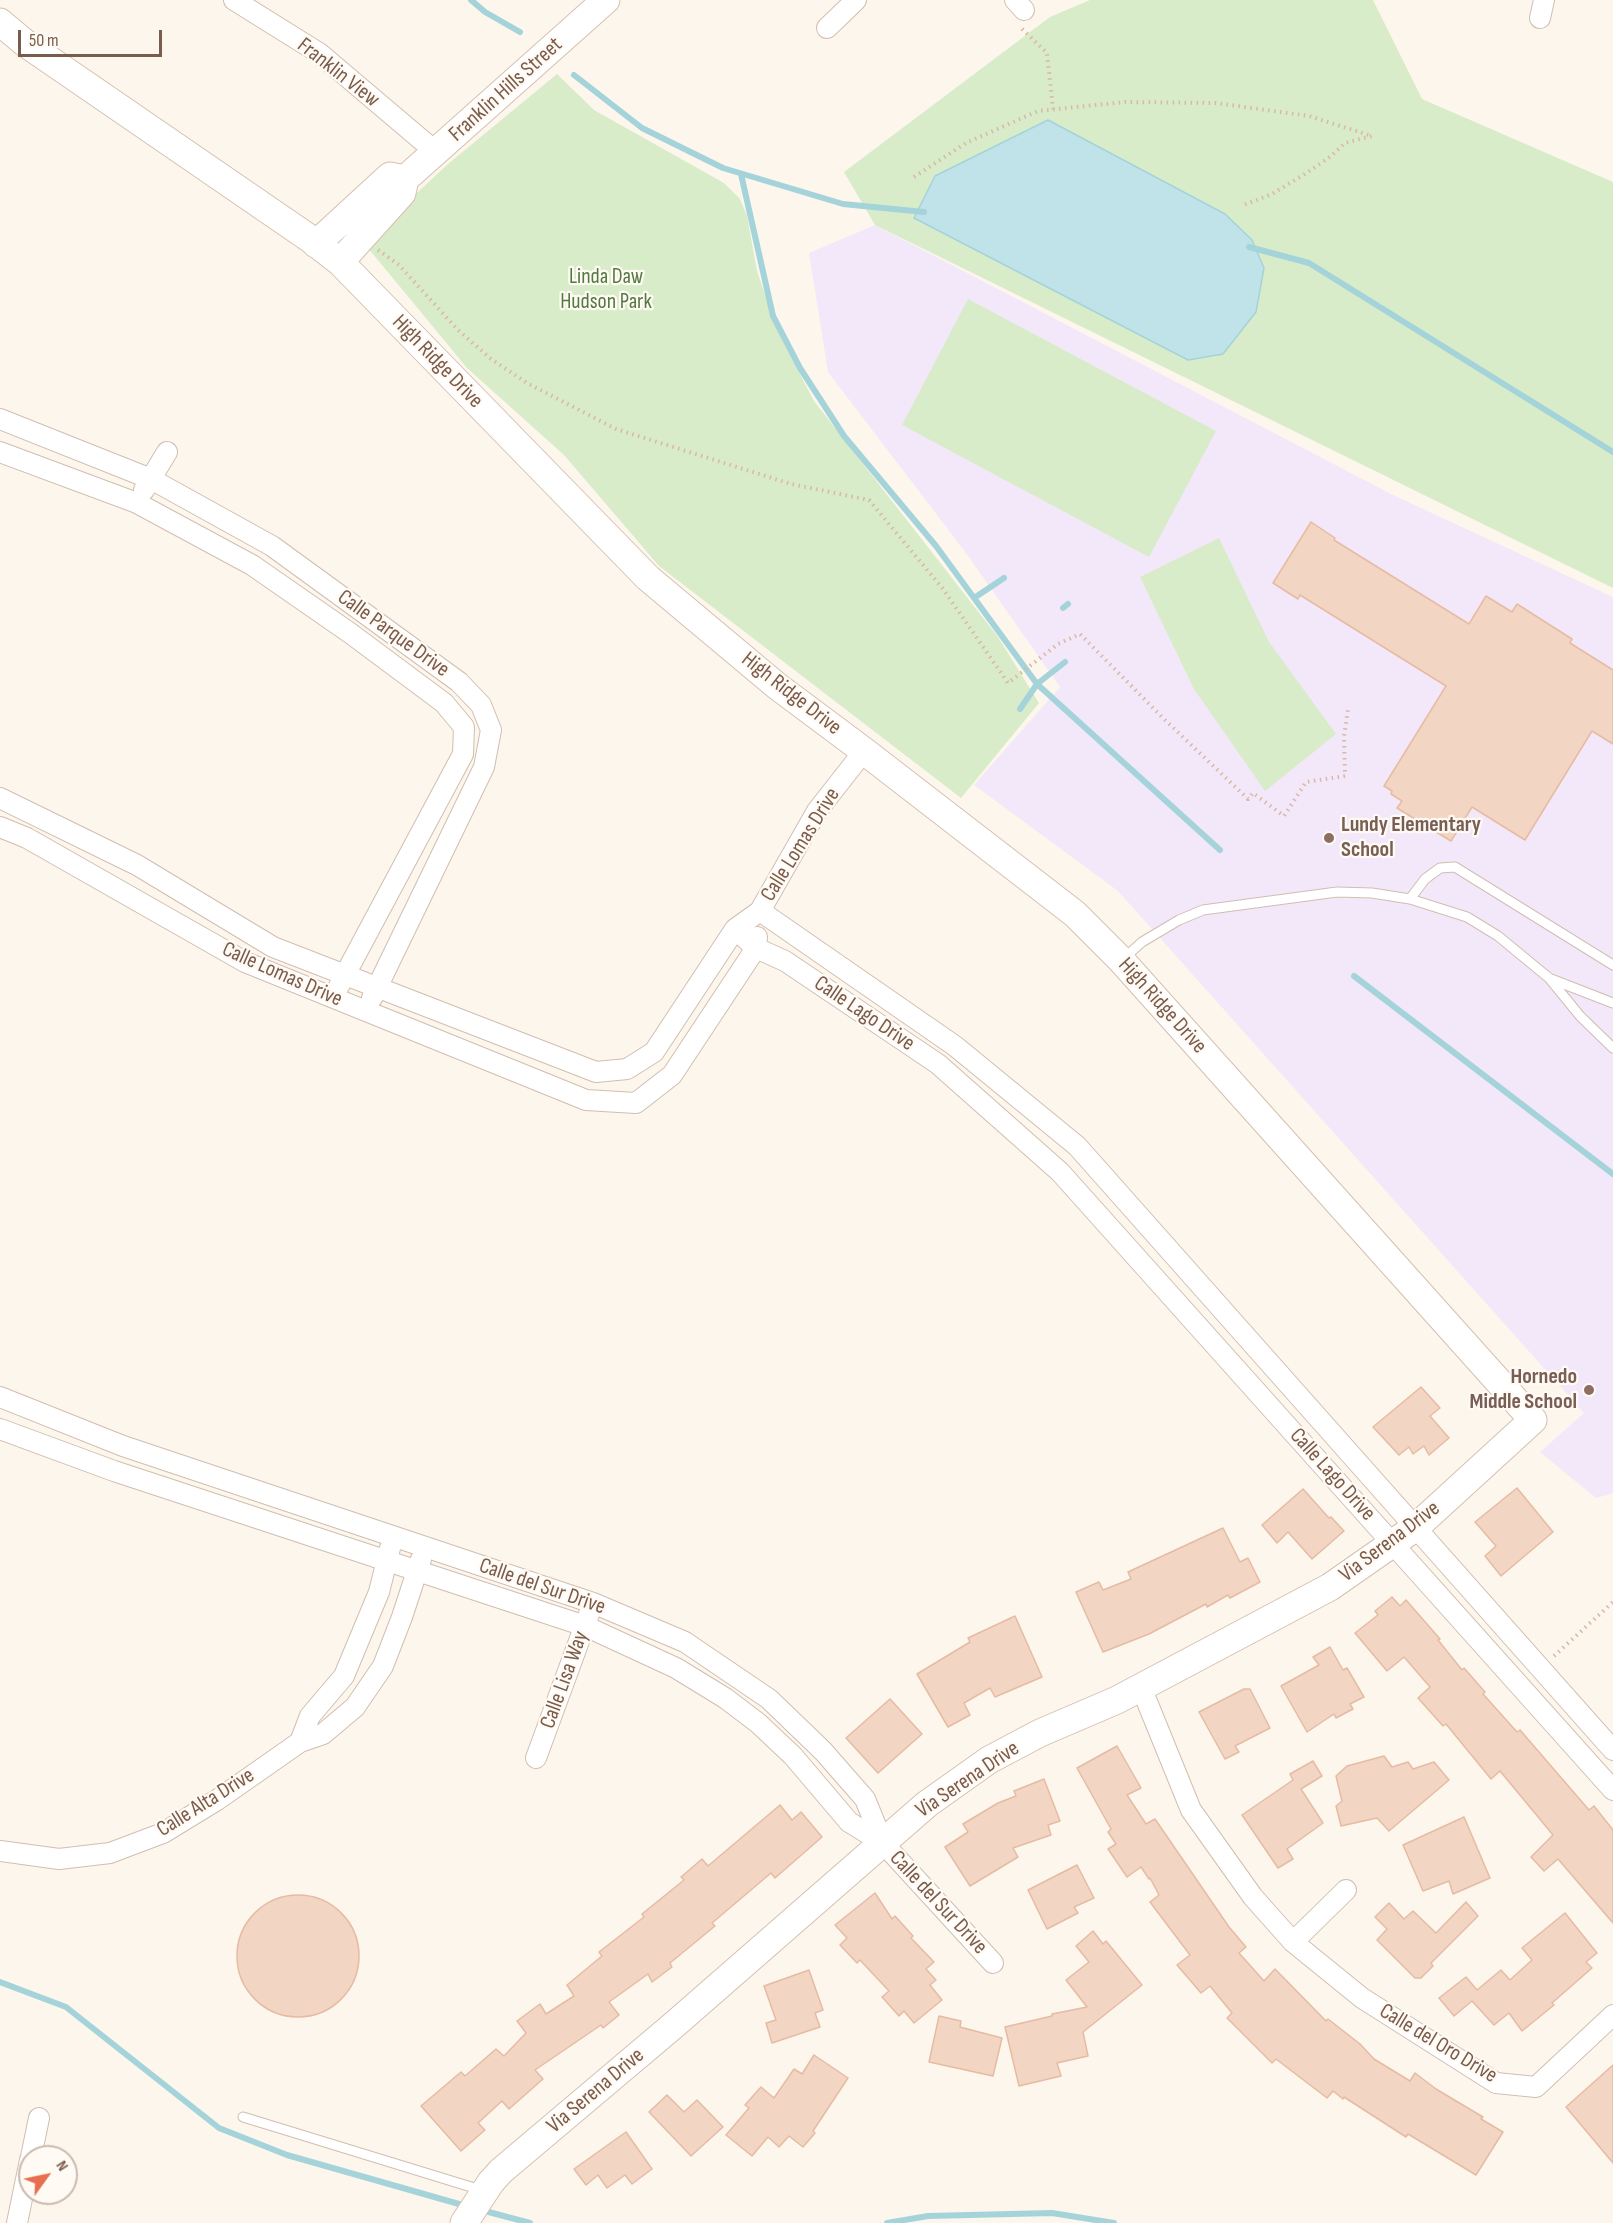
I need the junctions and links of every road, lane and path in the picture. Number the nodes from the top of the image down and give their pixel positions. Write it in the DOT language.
graph roads {
  1 [pos="234,0"];
  2 [pos="606,0"];
  3 [pos="856,0"];
  4 [pos="1020,13"];
  5 [pos="0,22"];
  6 [pos="827,28"];
  7 [pos="1053,109"];
  8 [pos="437,153"];
  9 [pos="914,177"];
  10 [pos="405,179"];
  11 [pos="1241,206"];
  12 [pos="316,244"];
  13 [pos="375,248"];
  14 [pos="340,262"];
  15 [pos="0,418"];
  16 [pos="0,452"];
  17 [pos="167,452"];
  18 [pos="151,479"];
  19 [pos="137,503"];
  20 [pos="1348,710"];
  21 [pos="486,717"];
  22 [pos="464,727"];
  23 [pos="864,751"];
  24 [pos="0,798"];
  25 [pos="41,818"];
  26 [pos="0,827"];
  27 [pos="27,838"];
  28 [pos="1410,898"];
  29 [pos="760,911"];
  30 [pos="735,929"];
  31 [pos="756,948"];
  32 [pos="1121,960"];
  33 [pos="1613,965"];
  34 [pos="345,975"];
  35 [pos="1549,978"];
  36 [pos="377,987"];
  37 [pos="333,998"];
  38 [pos="1613,1004"];
  39 [pos="365,1011"];
  40 [pos="525,1044"];
  41 [pos="1613,1048"];
  42 [pos="627,1069"];
  43 [pos="517,1072"];
  44 [pos="1006,1088"];
  45 [pos="636,1102"];
  46 [pos="988,1109"];
  47 [pos="1222,1310"];
  48 [pos="1200,1328"];
  49 [pos="0,1397"];
  50 [pos="1533,1420"];
  51 [pos="0,1429"];
  52 [pos="123,1446"];
  53 [pos="114,1471"];
  54 [pos="1416,1527"];
  55 [pos="393,1536"];
  56 [pos="1393,1544"];
  57 [pos="425,1547"];
  58 [pos="387,1562"];
  59 [pos="418,1572"];
  60 [pos="1613,1602"];
  61 [pos="593,1603"];
  62 [pos="585,1626"];
  63 [pos="1541,1668"];
  64 [pos="1141,1687"];
  65 [pos="333,1689"];
  66 [pos="355,1707"];
  67 [pos="1579,1713"];
  68 [pos="1559,1730"];
  69 [pos="300,1742"];
  70 [pos="1613,1750"];
  71 [pos="536,1758"];
  72 [pos="1613,1790"];
  73 [pos="883,1843"];
  74 [pos="0,1851"];
  75 [pos="1346,1890"];
  76 [pos="1293,1942"];
  77 [pos="993,1963"];
  78 [pos="1613,2015"];
  79 [pos="243,2117"];
  80 [pos="39,2118"];
  81 [pos="33,2145"];
  82 [pos="488,2186"];
  83 [pos="20,2205"];
  84 [pos="467,2220"];
  85 [pos="16,2223"];
  1 -- 8 [label="street, Franklin View"];
  2 -- 8 [label="street, Franklin Hills Street"];
  3 -- 6 [label="street"];
  4 -- 7 [label="path"];
  5 -- 12 [label="street, High Ridge Drive"];
  7 -- 9 [label="path"];
  7 -- 11 [label="path"];
  8 -- 10 [label="street, Franklin Hills Street"];
  10 -- 12 [label="street, Franklin Hills Street"];
  10 -- 14 [label="street, Franklin Hills Street"];
  12 -- 14 [label="street, High Ridge Drive"];
  13 -- 20 [label="path"];
  14 -- 23 [label="street, High Ridge Drive"];
  15 -- 18 [label="street, Calle Parque Drive"];
  16 -- 19 [label="street, Calle Parque Drive"];
  17 -- 18 [label="street"];
  18 -- 19 [label="street"];
  18 -- 21 [label="street, Calle Parque Drive"];
  19 -- 22 [label="street, Calle Parque Drive"];
  21 -- 22 [label="street"];
  21 -- 36 [label="street"];
  22 -- 34 [label="street"];
  23 -- 29 [label="street, Calle Lomas Drive"];
  23 -- 32 [label="street, High Ridge Drive"];
  24 -- 25 [label="street, Calle Lomas Drive"];
  25 -- 27 [label="street"];
  25 -- 34 [label="street, Calle Lomas Drive"];
  26 -- 27 [label="street, Calle Lomas Drive"];
  27 -- 37 [label="street, Calle Lomas Drive"];
  28 -- 32 [label="lane"];
  28 -- 33 [label="lane"];
  28 -- 35 [label="lane"];
  29 -- 30 [label="street, Calle Lomas Drive"];
  29 -- 31 [label="street, Calle Lomas Drive"];
  29 -- 44 [label="street, Calle Lago Drive"];
  30 -- 31 [label="street, Calle Lago Drive"];
  30 -- 42 [label="street, Calle Lomas Drive"];
  31 -- 45 [label="street, Calle Lomas Drive"];
  31 -- 46 [label="street, Calle Lago Drive"];
  32 -- 50 [label="street, High Ridge Drive"];
  34 -- 36 [label="street, Calle Lomas Drive"];
  34 -- 37 [label="street"];
  35 -- 38 [label="lane"];
  35 -- 41 [label="lane"];
  36 -- 39 [label="street"];
  36 -- 40 [label="street, Calle Lomas Drive"];
  37 -- 39 [label="street, Calle Lomas Drive"];
  39 -- 43 [label="street, Calle Lomas Drive"];
  40 -- 42 [label="street, Calle Lomas Drive"];
  40 -- 43 [label="street"];
  42 -- 45 [label="street"];
  43 -- 45 [label="street, Calle Lomas Drive"];
  44 -- 46 [label="street"];
  44 -- 47 [label="street, Calle Lago Drive"];
  46 -- 48 [label="street, Calle Lago Drive"];
  47 -- 48 [label="street"];
  47 -- 54 [label="street, Calle Lago Drive"];
  48 -- 56 [label="street, Calle Lago Drive"];
  49 -- 52 [label="street, Calle del Sur Drive"];
  50 -- 54 [label="street, Via Serena Drive"];
  51 -- 53 [label="street, Calle del Sur Drive"];
  52 -- 53 [label="street"];
  52 -- 55 [label="street, Calle del Sur Drive"];
  53 -- 58 [label="street, Calle del Sur Drive"];
  54 -- 56 [label="street, Via Serena Drive"];
  54 -- 63 [label="street, Calle Lago Drive"];
  55 -- 57 [label="street, Calle del Sur Drive"];
  55 -- 58 [label="street"];
  56 -- 64 [label="street, Via Serena Drive"];
  56 -- 68 [label="street, Calle Lago Drive"];
  57 -- 59 [label="street, Calle Alta Drive"];
  57 -- 61 [label="street, Calle del Sur Drive"];
  58 -- 59 [label="street, Calle del Sur Drive"];
  58 -- 65 [label="street"];
  59 -- 62 [label="street, Calle del Sur Drive"];
  59 -- 66 [label="street, Calle Alta Drive"];
  60 -- 63 [label="path"];
  61 -- 62 [label="street, Calle Lisa Way"];
  61 -- 73 [label="street, Calle del Sur Drive"];
  62 -- 71 [label="street, Calle Lisa Way"];
  62 -- 73 [label="street, Calle del Sur Drive"];
  63 -- 67 [label="street, Calle Lago Drive"];
  64 -- 73 [label="street, Via Serena Drive"];
  64 -- 76 [label="street, Calle del Oro Drive"];
  65 -- 66 [label="street"];
  65 -- 69 [label="street"];
  66 -- 69 [label="street, Calle Alta Drive"];
  67 -- 68 [label="street"];
  67 -- 70 [label="street, Calle Lago Drive"];
  68 -- 72 [label="street, Calle Lago Drive"];
  69 -- 74 [label="street, Calle Alta Drive"];
  73 -- 77 [label="street, Calle del Sur Drive"];
  73 -- 82 [label="street, Via Serena Drive"];
  75 -- 76 [label="street"];
  76 -- 78 [label="street, Calle del Oro Drive"];
  79 -- 82 [label="lane"];
  80 -- 81 [label="street"];
  82 -- 84 [label="street, Via Serena Drive"];
  83 -- 85 [label="street"];
}
